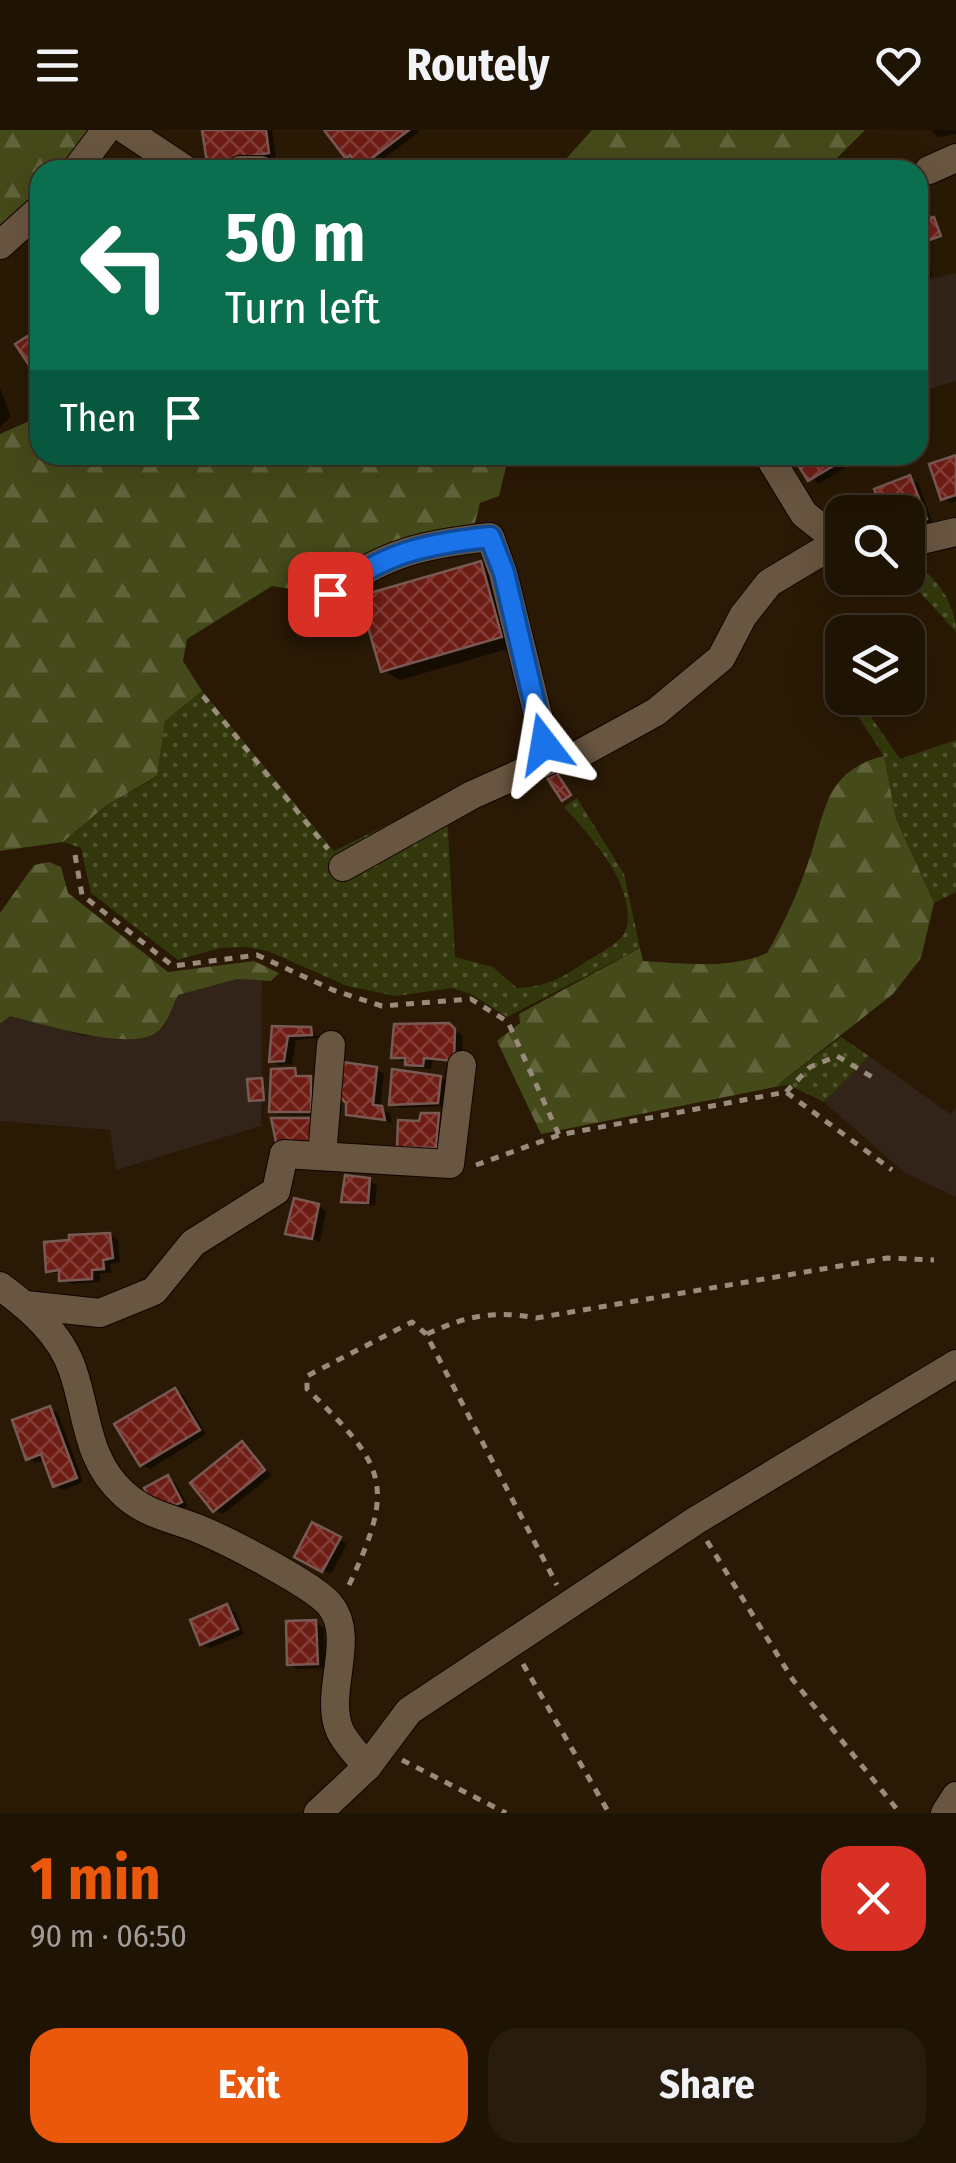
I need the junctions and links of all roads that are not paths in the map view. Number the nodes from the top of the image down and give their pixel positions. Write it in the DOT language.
graph roads {
  1 [pos="106,130"];
  2 [pos="126,130"];
  3 [pos="956,158"];
  4 [pos="84,160"];
  5 [pos="171,160"];
  6 [pos="929,170"];
  7 [pos="30,218"];
  8 [pos="0,245"];
  9 [pos="774,465"];
  10 [pos="825,531"];
  11 [pos="956,532"];
  12 [pos="925,539"];
  13 [pos="825,551"];
  14 [pos="330,594"];
  15 [pos="556,757"];
  16 [pos="343,867"];
  17 [pos="330,1045"];
  18 [pos="462,1065"];
  19 [pos="322,1156"];
  20 [pos="0,1286"];
  21 [pos="26,1305"];
  22 [pos="956,1364"];
  23 [pos="374,1758"];
  24 [pos="956,1796"];
  25 [pos="318,1813"];
  26 [pos="945,1813"];
  1 -- 4 [label="street"];
  2 -- 5 [label="street"];
  3 -- 6 [label="street"];
  7 -- 8 [label="street"];
  9 -- 10 [label="street"];
  11 -- 12 [label="street"];
  13 -- 15 [label="street"];
  14 -- 15 [label="street"];
  15 -- 16 [label="street"];
  17 -- 19 [label="street"];
  18 -- 19 [label="street"];
  19 -- 21 [label="street"];
  20 -- 21 [label="street"];
  21 -- 23 [label="street"];
  22 -- 23 [label="street"];
  23 -- 25 [label="street"];
  24 -- 26 [label="street"];
}
